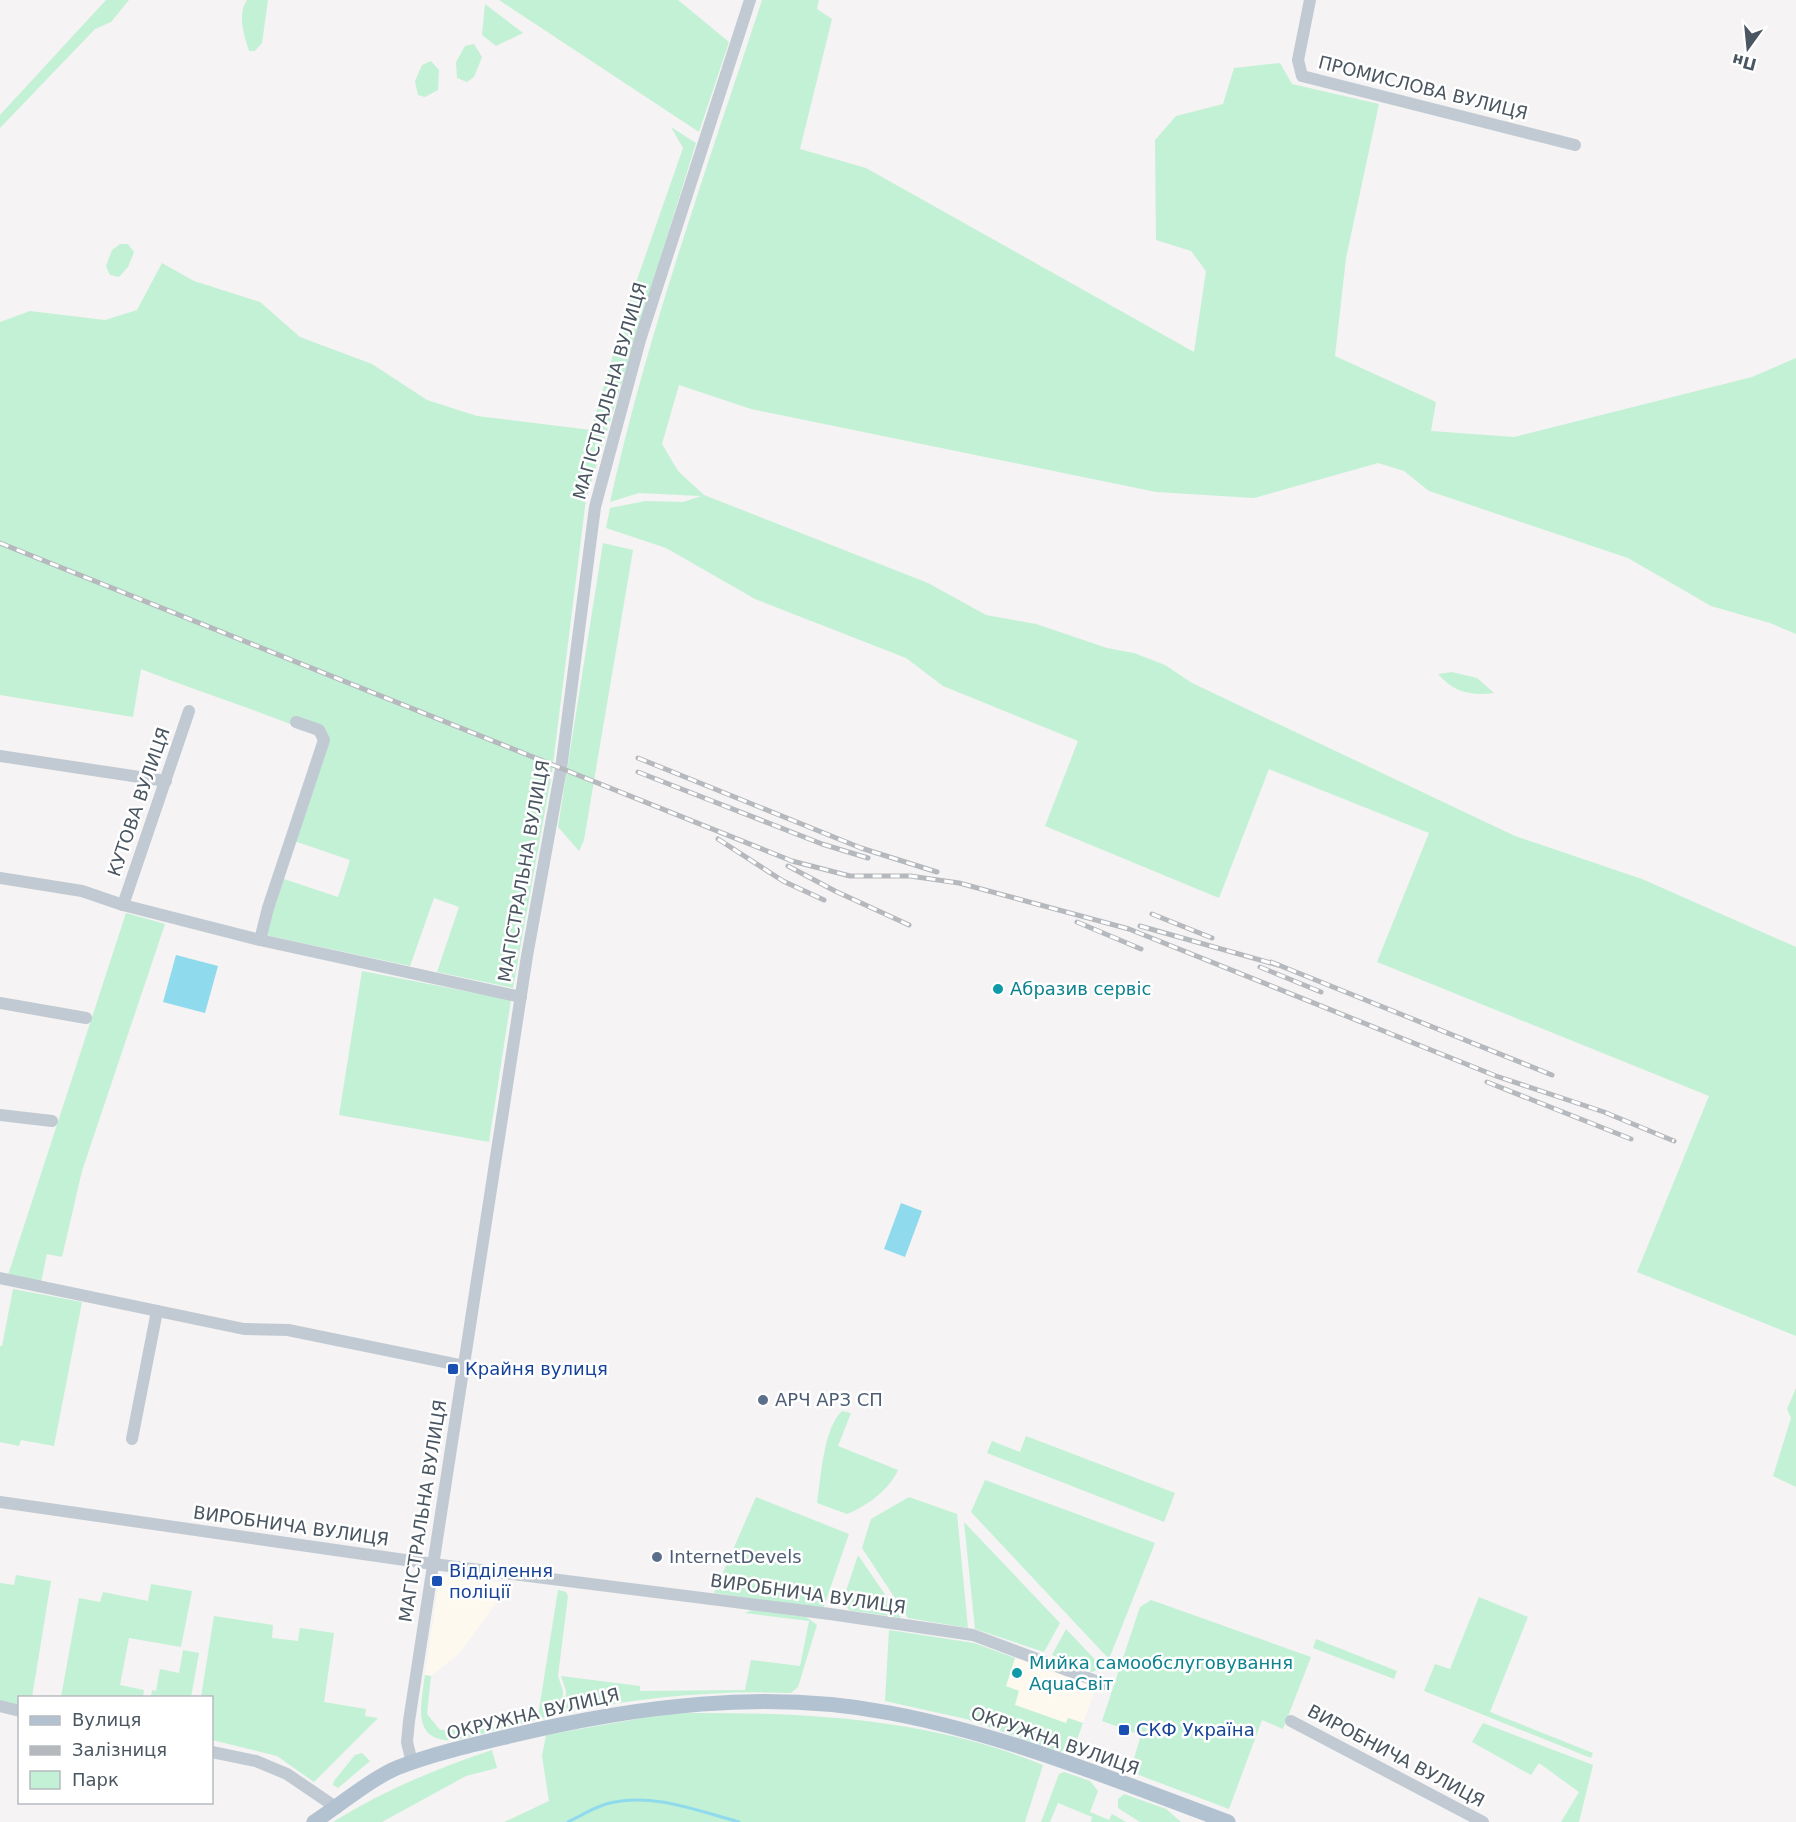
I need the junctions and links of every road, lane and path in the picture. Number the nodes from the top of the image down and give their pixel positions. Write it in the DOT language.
graph roads {
  1 [pos="750,0"];
  2 [pos="1310,0"];
  3 [pos="1575,145"];
  4 [pos="189,711"];
  5 [pos="296,722"];
  6 [pos="0,756"];
  7 [pos="165,781"];
  8 [pos="0,878"];
  9 [pos="123,905"];
  10 [pos="260,940"];
  11 [pos="521,997"];
  12 [pos="0,1003"];
  13 [pos="86,1018"];
  14 [pos="0,1115"];
  15 [pos="52,1121"];
  16 [pos="0,1278"];
  17 [pos="157,1311"];
  18 [pos="464,1366"];
  19 [pos="132,1439"];
  20 [pos="0,1502"];
  21 [pos="433,1564"];
  22 [pos="1104,1684"];
  23 [pos="0,1706"];
  24 [pos="18,1710"];
  25 [pos="1291,1722"];
  26 [pos="213,1752"];
  27 [pos="411,1763"];
  28 [pos="337,1808"];
  29 [pos="314,1822"];
  30 [pos="1228,1822"];
  31 [pos="1484,1822"];
  1 -- 11 [label="street, МАГІСТРАЛЬНА ВУЛИЦЯ"];
  2 -- 3 [label="street, ПРОМИСЛОВА ВУЛИЦЯ"];
  4 -- 7 [label="street, КУТОВА ВУЛИЦЯ"];
  5 -- 10 [label="street"];
  6 -- 7 [label="street"];
  7 -- 9 [label="street, КУТОВА ВУЛИЦЯ"];
  8 -- 9 [label="street"];
  9 -- 10 [label="street"];
  10 -- 11 [label="street"];
  11 -- 18 [label="street, МАГІСТРАЛЬНА ВУЛИЦЯ"];
  12 -- 13 [label="street"];
  14 -- 15 [label="street"];
  16 -- 17 [label="street"];
  17 -- 18 [label="street"];
  17 -- 19 [label="street"];
  18 -- 21 [label="street, МАГІСТРАЛЬНА ВУЛИЦЯ"];
  20 -- 21 [label="street, ВИРОБНИЧА ВУЛИЦЯ"];
  21 -- 22 [label="street, ВИРОБНИЧА ВУЛИЦЯ"];
  21 -- 27 [label="street, МАГІСТРАЛЬНА ВУЛИЦЯ"];
  23 -- 24 [label="street"];
  25 -- 31 [label="street, ВИРОБНИЧА ВУЛИЦЯ"];
  26 -- 28 [label="street"];
  27 -- 28 [label="main road, ОКРУЖНА ВУЛИЦЯ"];
  27 -- 30 [label="main road, ОКРУЖНА ВУЛИЦЯ"];
  28 -- 29 [label="main road, ОКРУЖНА ВУЛИЦЯ"];
}
